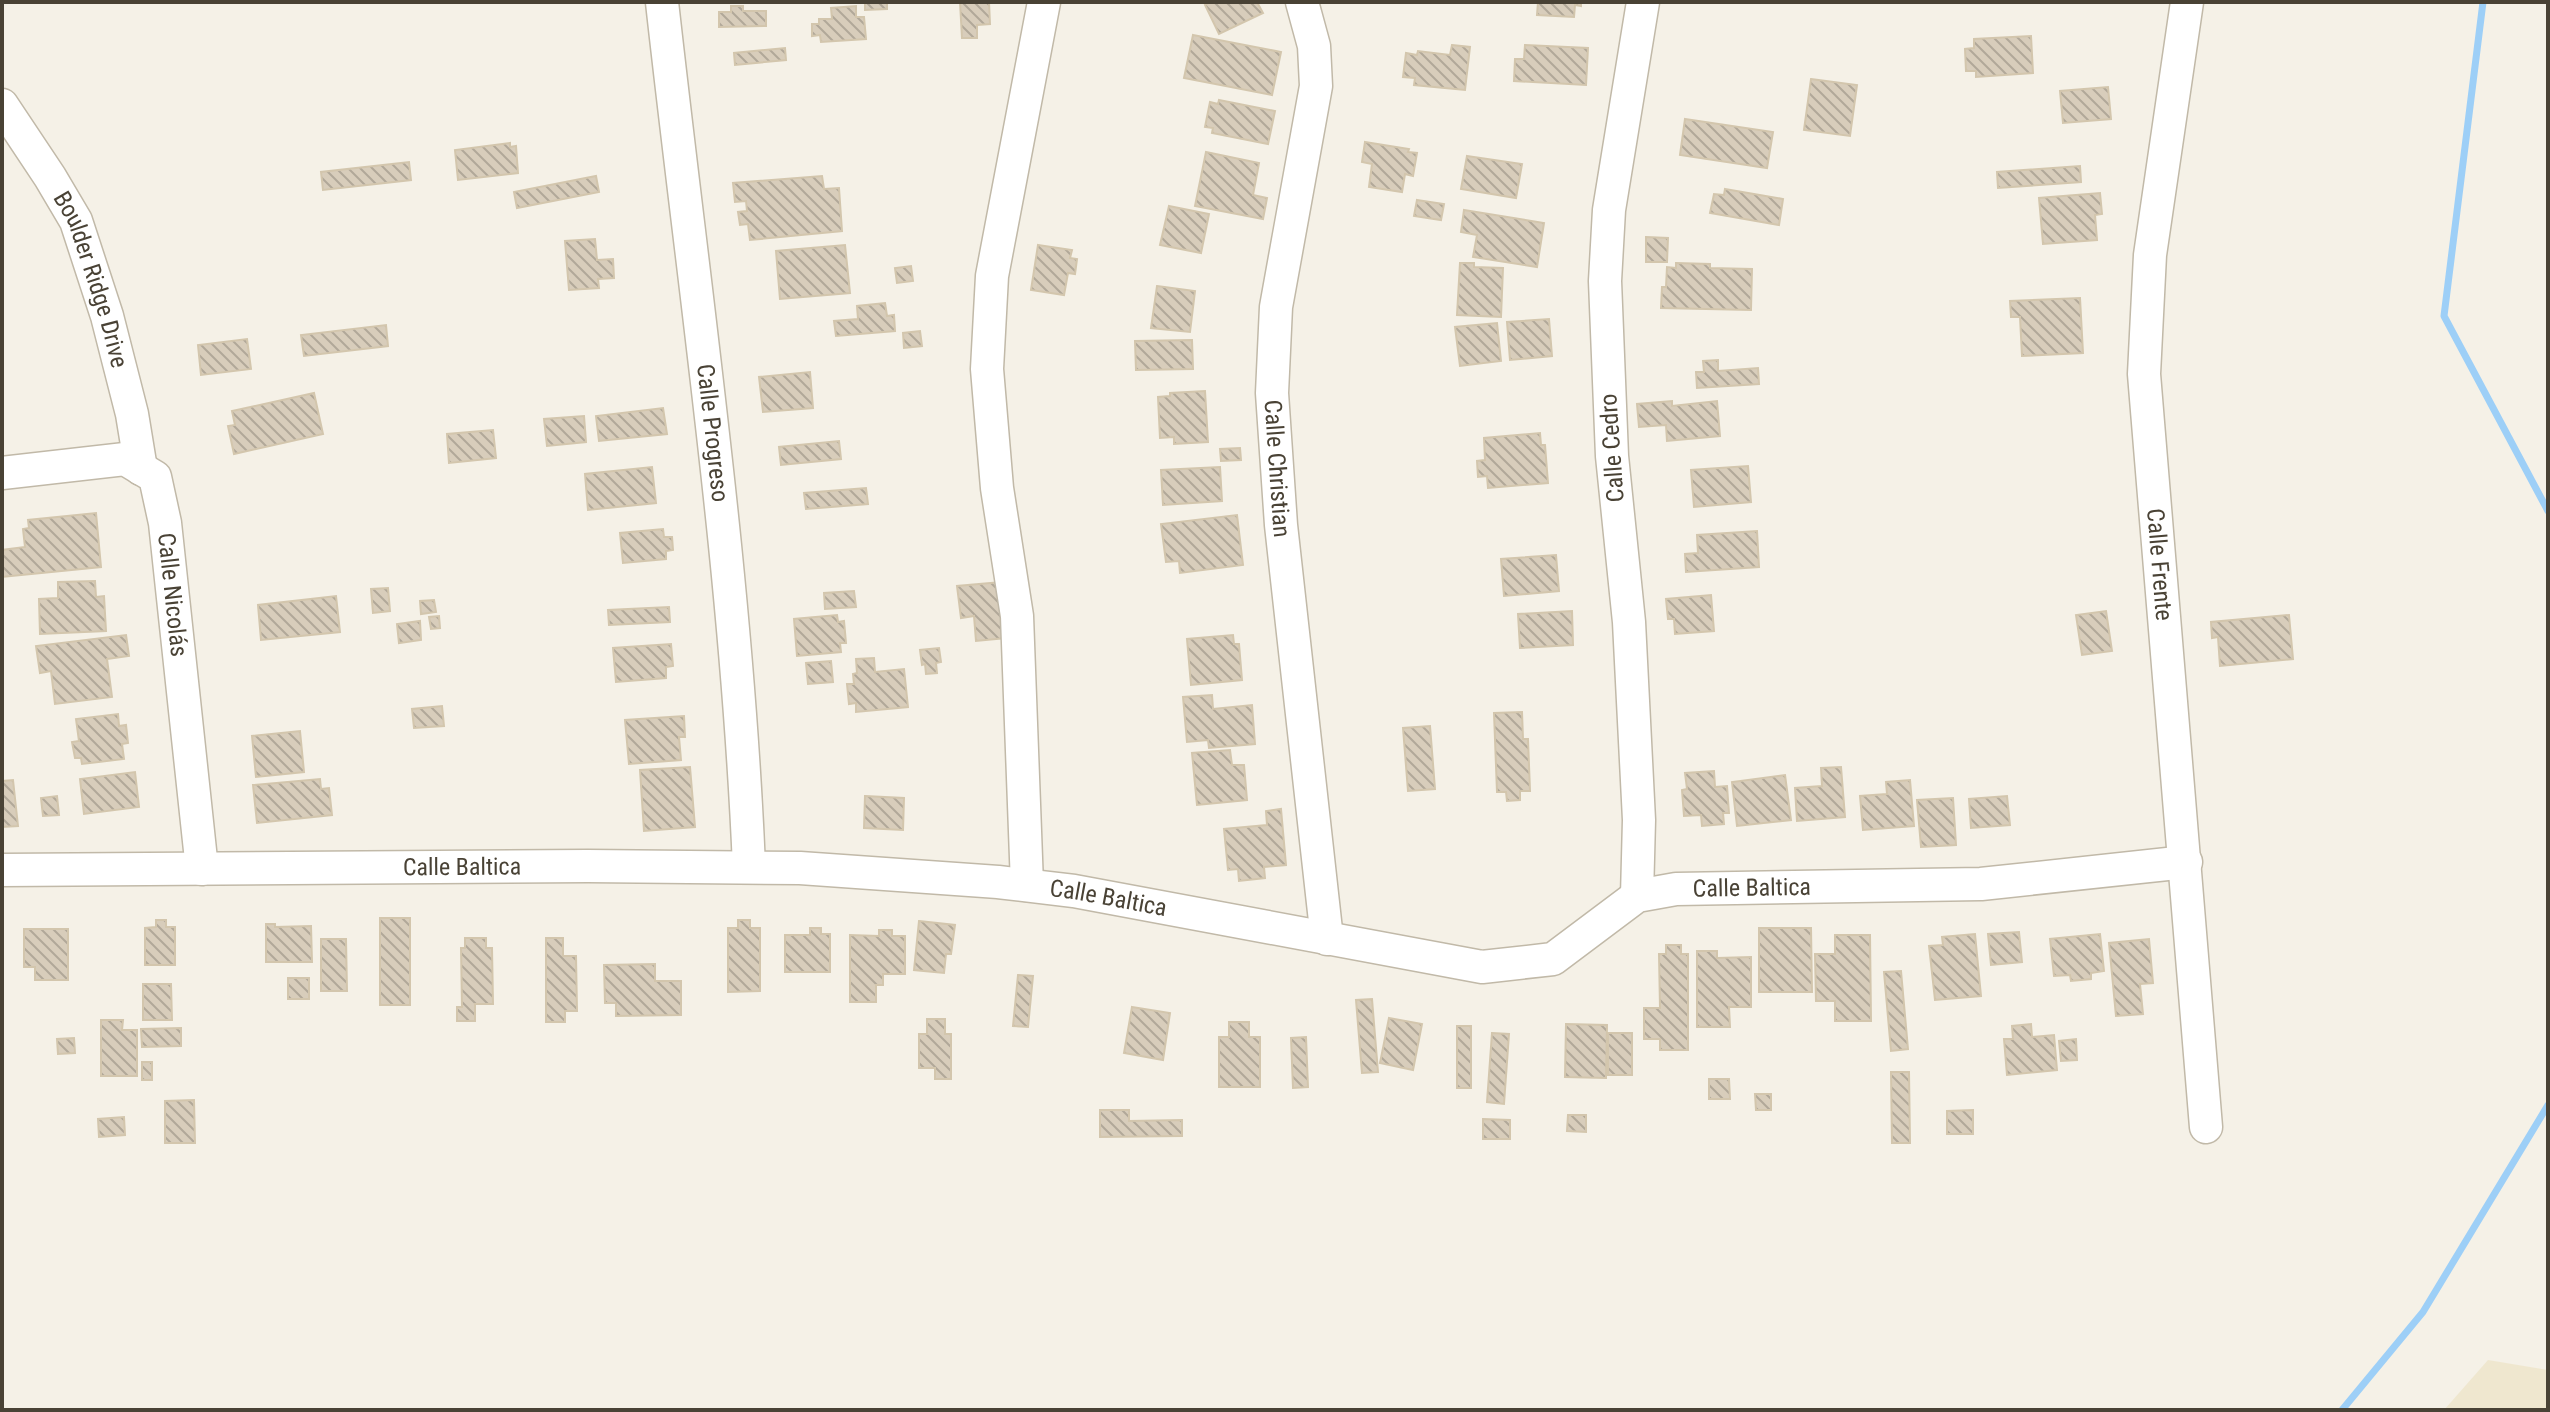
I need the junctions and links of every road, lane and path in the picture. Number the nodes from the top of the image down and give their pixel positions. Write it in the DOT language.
graph roads {
  1 [pos="662,2"];
  2 [pos="1044,2"];
  3 [pos="1302,2"];
  4 [pos="1643,2"];
  5 [pos="2187,2"];
  6 [pos="2,105"];
  7 [pos="141,469"];
  8 [pos="2,473"];
  9 [pos="2186,862"];
  10 [pos="749,867"];
  11 [pos="202,869"];
  12 [pos="2,870"];
  13 [pos="1027,885"];
  14 [pos="1637,896"];
  15 [pos="1327,939"];
  16 [pos="2206,1127"];
  1 -- 10 [label="street, Calle Progreso"];
  2 -- 13 [label="street"];
  3 -- 15 [label="street, Calle Christian"];
  4 -- 14 [label="street, Calle Cedro"];
  5 -- 9 [label="street, Calle Frente"];
  6 -- 7 [label="street, Boulder Ridge Drive"];
  7 -- 8 [label="street"];
  7 -- 11 [label="street, Calle Nicolás"];
  9 -- 14 [label="street, Calle Baltica"];
  9 -- 16 [label="street, Calle Frente"];
  10 -- 11 [label="street, Calle Baltica"];
  10 -- 13 [label="street, Calle Baltica"];
  11 -- 12 [label="street, Calle Baltica"];
  13 -- 15 [label="street, Calle Baltica"];
  14 -- 15 [label="street, Calle Baltica"];
}
